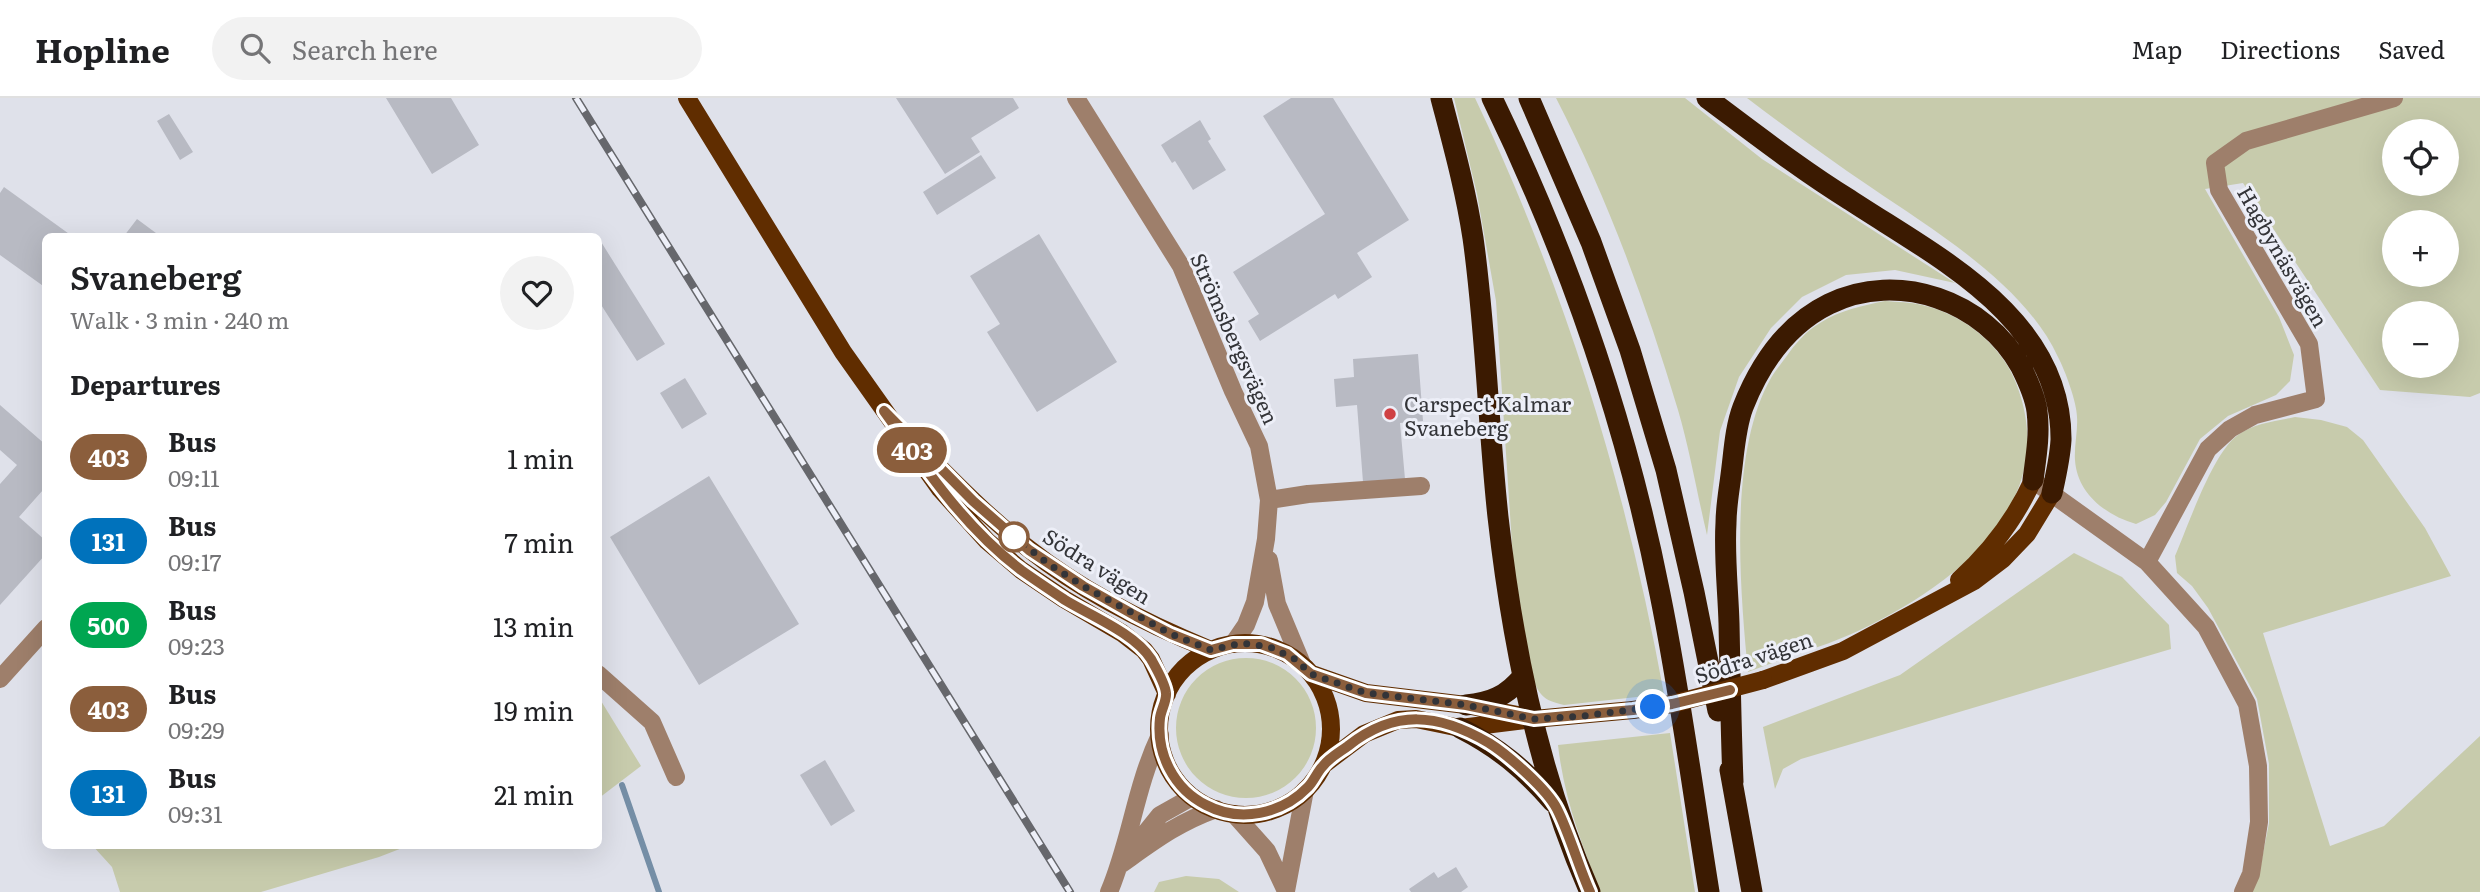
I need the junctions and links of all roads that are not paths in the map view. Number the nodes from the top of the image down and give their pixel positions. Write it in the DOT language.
graph roads {
  1 [pos="687,98"];
  2 [pos="1076,98"];
  3 [pos="1441,98"];
  4 [pos="1492,98"];
  5 [pos="1530,98"];
  6 [pos="1707,98"];
  7 [pos="2394,98"];
  8 [pos="884,411"];
  9 [pos="2033,480"];
  10 [pos="1421,486"];
  11 [pos="2052,493"];
  12 [pos="1269,500"];
  13 [pos="1266,539"];
  14 [pos="2147,562"];
  15 [pos="1932,604"];
  16 [pos="42,632"];
  17 [pos="1233,644"];
  18 [pos="1211,650"];
  19 [pos="1307,669"];
  20 [pos="1523,677"];
  21 [pos="602,678"];
  22 [pos="0,679"];
  23 [pos="1167,694"];
  24 [pos="1466,705"];
  25 [pos="1534,719"];
  26 [pos="1460,728"];
  27 [pos="1160,735"];
  28 [pos="1323,766"];
  29 [pos="676,777"];
  30 [pos="1733,782"];
  31 [pos="1305,790"];
  32 [pos="1192,797"];
  33 [pos="1556,806"];
  34 [pos="1216,809"];
  35 [pos="1234,814"];
  36 [pos="1120,865"];
  37 [pos="1110,892"];
  38 [pos="1286,892"];
  39 [pos="1590,892"];
  40 [pos="1709,892"];
  41 [pos="1752,892"];
  42 [pos="2243,892"];
  1 -- 8 [label="main road, Södra vägen"];
  2 -- 12 [label="street, Strömsbergsvägen"];
  3 -- 20 [label="highway"];
  4 -- 40 [label="highway"];
  5 -- 30 [label="highway"];
  6 -- 11 [label="highway"];
  7 -- 14 [label="street, Hagbynäsvägen"];
  8 -- 18 [label="main road, Södra vägen"];
  8 -- 23 [label="main road, Södra vägen"];
  9 -- 11 [label="street"];
  9 -- 15 [label="main road, Södra vägen"];
  9 -- 30 [label="highway"];
  10 -- 12 [label="street"];
  11 -- 14 [label="street"];
  11 -- 15 [label="main road, Södra vägen"];
  12 -- 13 [label="street, Strömsbergsvägen"];
  13 -- 17 [label="street, Strömsbergsvägen"];
  13 -- 19 [label="street, Strömsbergsvägen"];
  14 -- 42 [label="street"];
  15 -- 25 [label="main road, Södra vägen, bridge"];
  16 -- 22 [label="street"];
  17 -- 18 [label="main road"];
  17 -- 19 [label="main road"];
  18 -- 23 [label="main road"];
  19 -- 24 [label="main road, Södra vägen"];
  19 -- 28 [label="main road"];
  20 -- 24 [label="highway"];
  20 -- 25 [label="highway"];
  21 -- 29 [label="street"];
  23 -- 27 [label="main road"];
  24 -- 25 [label="main road, Södra vägen"];
  25 -- 26 [label="main road, Södra vägen"];
  25 -- 33 [label="highway"];
  26 -- 28 [label="main road, Södra vägen"];
  26 -- 33 [label="highway"];
  27 -- 32 [label="main road"];
  27 -- 36 [label="street"];
  28 -- 31 [label="main road"];
  30 -- 41 [label="highway"];
  31 -- 35 [label="main road"];
  31 -- 38 [label="street"];
  32 -- 34 [label="main road"];
  32 -- 36 [label="street"];
  33 -- 39 [label="highway"];
  34 -- 35 [label="main road"];
  34 -- 36 [label="street"];
  35 -- 38 [label="street"];
  36 -- 37 [label="street"];
}
